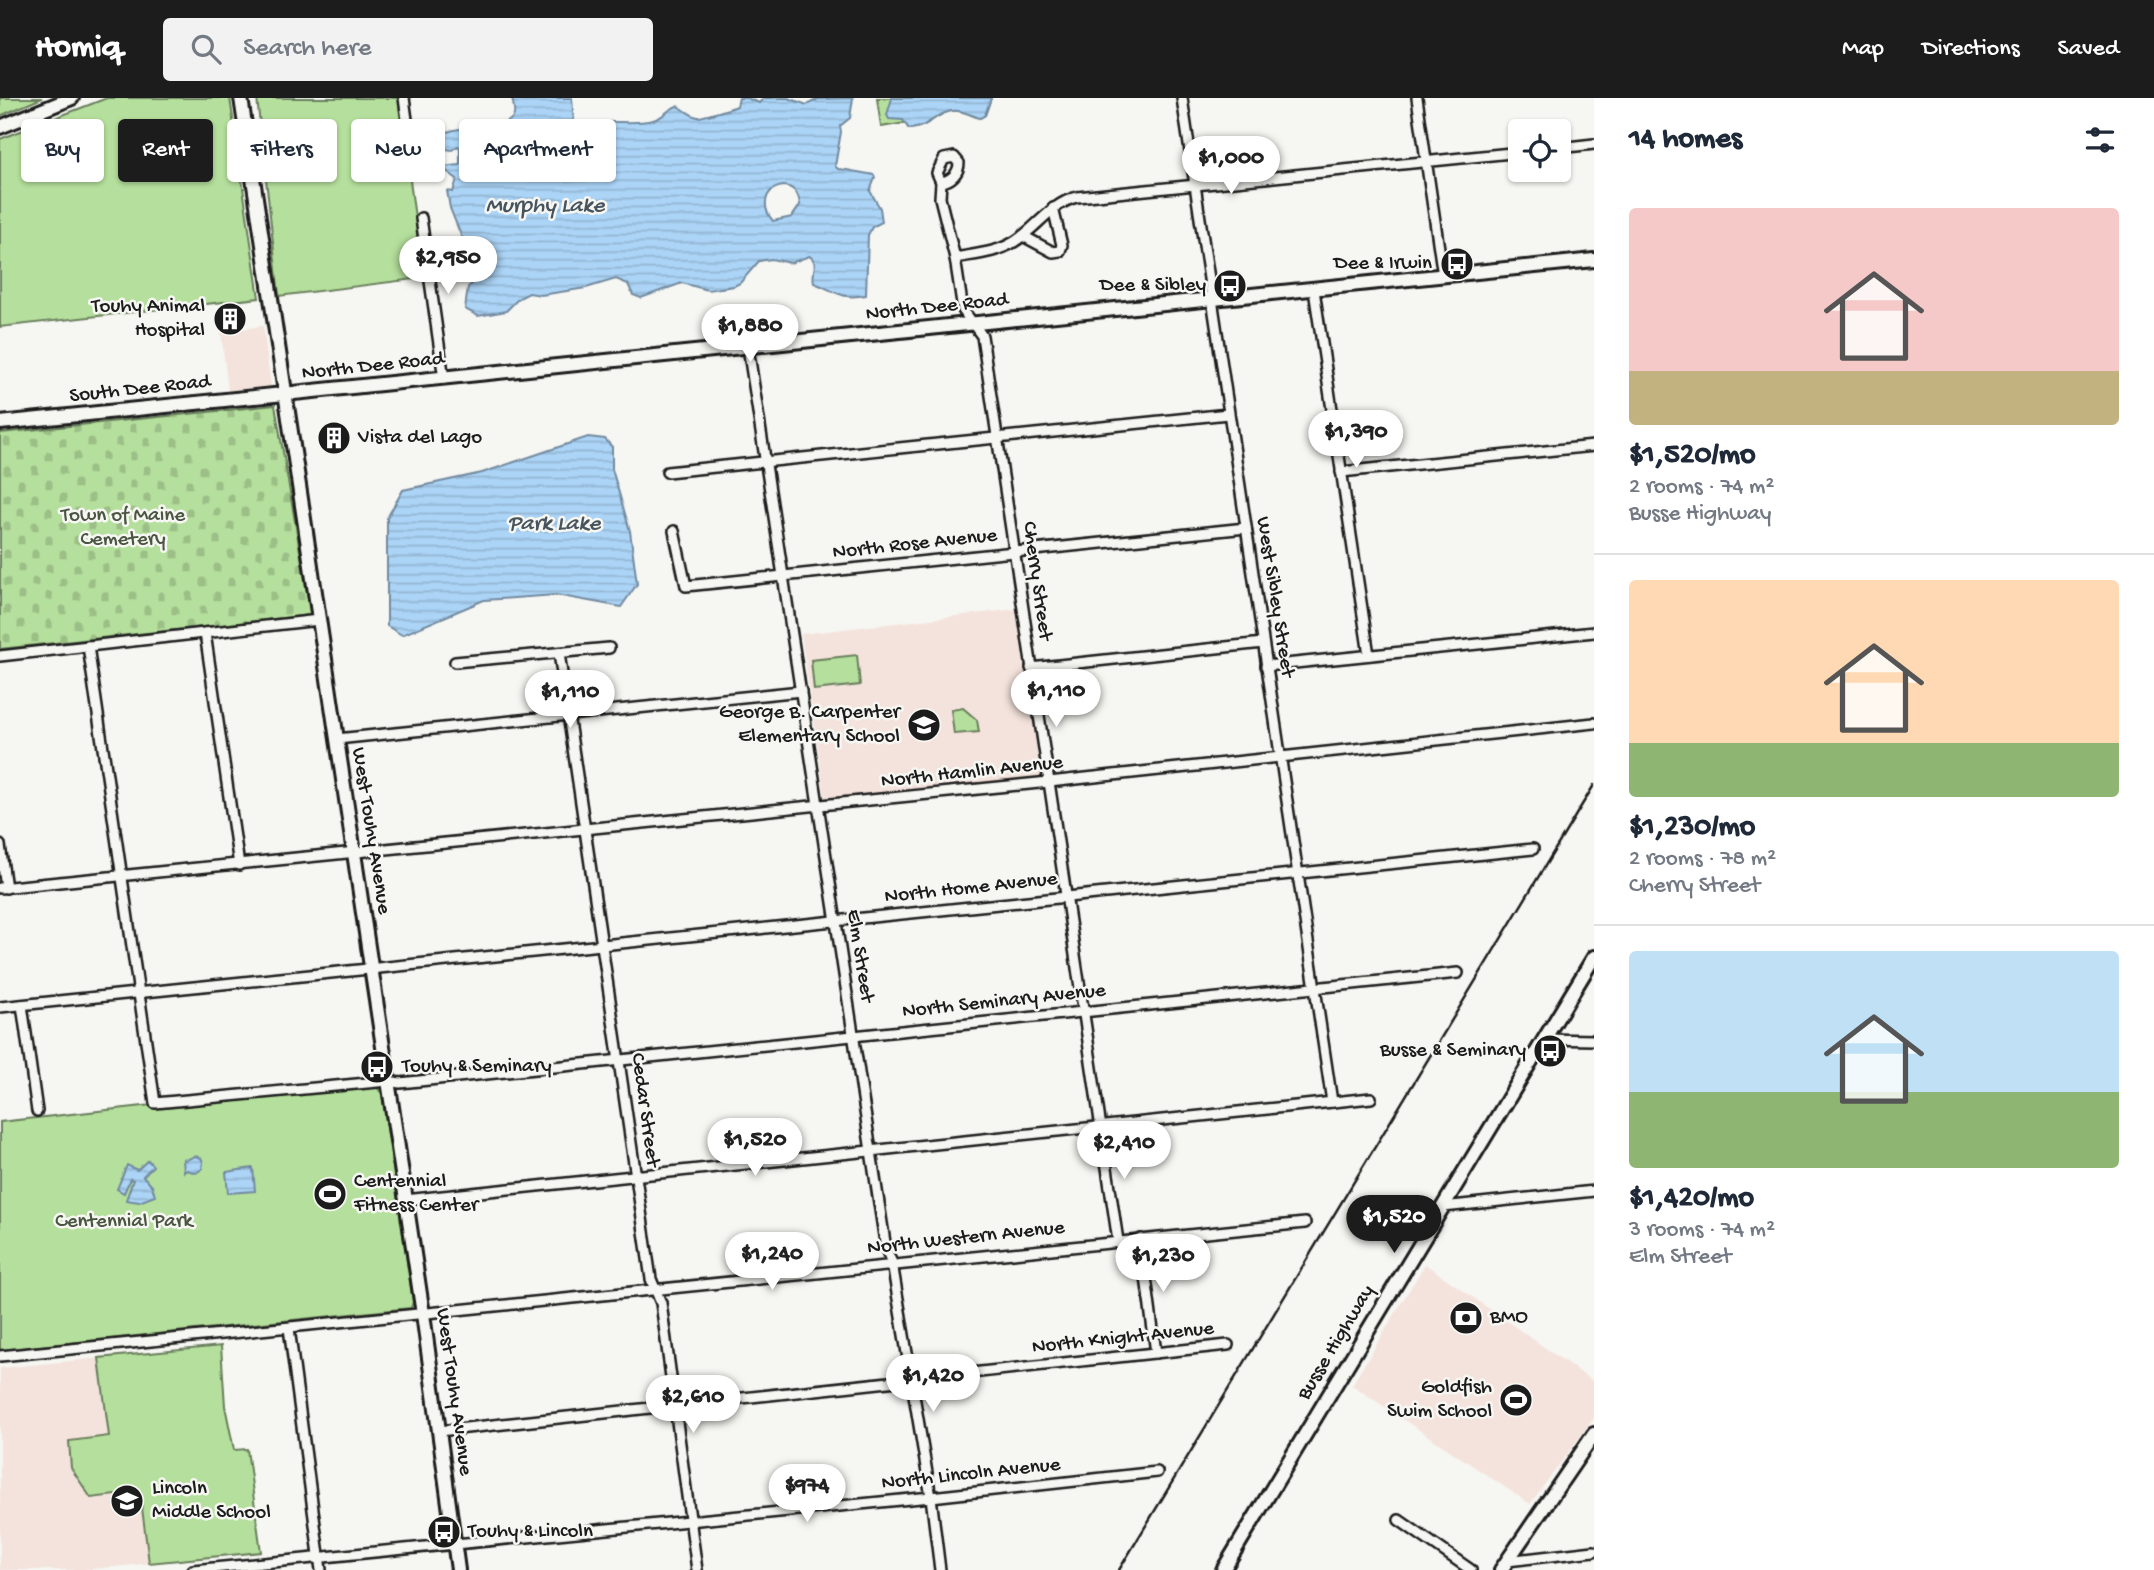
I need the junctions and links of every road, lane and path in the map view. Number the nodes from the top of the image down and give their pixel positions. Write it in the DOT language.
graph roads {
  1 [pos="72,98"];
  2 [pos="240,98"];
  3 [pos="404,98"];
  4 [pos="1182,98"];
  5 [pos="1417,98"];
  6 [pos="407,119"];
  7 [pos="0,127"];
  8 [pos="1594,144"];
  9 [pos="1571,147"];
  10 [pos="1508,153"];
  11 [pos="1426,161"];
  12 [pos="941,183"];
  13 [pos="1194,184"];
  14 [pos="1054,208"];
  15 [pos="421,218"];
  16 [pos="1023,236"];
  17 [pos="955,258"];
  18 [pos="1594,260"];
  19 [pos="1443,276"];
  20 [pos="1314,290"];
  21 [pos="1211,299"];
  22 [pos="973,323"];
  23 [pos="748,347"];
  24 [pos="444,379"];
  25 [pos="285,396"];
  26 [pos="1228,414"];
  27 [pos="0,424"];
  28 [pos="997,437"];
  29 [pos="1594,446"];
  30 [pos="765,461"];
  31 [pos="667,472"];
  32 [pos="1341,472"];
  33 [pos="1246,528"];
  34 [pos="674,531"];
  35 [pos="1014,553"];
  36 [pos="783,576"];
  37 [pos="319,620"];
  38 [pos="1594,632"];
  39 [pos="205,633"];
  40 [pos="1263,643"];
  41 [pos="88,646"];
  42 [pos="610,648"];
  43 [pos="559,653"];
  44 [pos="1369,655"];
  45 [pos="0,656"];
  46 [pos="455,662"];
  47 [pos="1266,666"];
  48 [pos="1031,668"];
  49 [pos="801,691"];
  50 [pos="569,715"];
  51 [pos="1594,723"];
  52 [pos="337,739"];
  53 [pos="1280,758"];
  54 [pos="1049,782"];
  55 [pos="818,806"];
  56 [pos="586,830"];
  57 [pos="0,845"];
  58 [pos="1533,849"];
  59 [pos="354,854"];
  60 [pos="239,864"];
  61 [pos="1297,872"];
  62 [pos="123,877"];
  63 [pos="3,888"];
  64 [pos="1066,897"];
  65 [pos="836,920"];
  66 [pos="603,944"];
  67 [pos="1594,957"];
  68 [pos="371,968"];
  69 [pos="1458,973"];
  70 [pos="1315,988"];
  71 [pos="140,994"];
  72 [pos="22,1005"];
  73 [pos="0,1007"];
  74 [pos="1083,1011"];
  75 [pos="854,1036"];
  76 [pos="1545,1039"];
  77 [pos="1594,1040"];
  78 [pos="620,1060"];
  79 [pos="388,1082"];
  80 [pos="1371,1098"];
  81 [pos="1332,1102"];
  82 [pos="37,1111"];
  83 [pos="1101,1126"];
  84 [pos="871,1151"];
  85 [pos="635,1176"];
  86 [pos="1594,1191"];
  87 [pos="405,1200"];
  88 [pos="1443,1207"];
  89 [pos="1305,1223"];
  90 [pos="1141,1239"];
  91 [pos="1118,1241"];
  92 [pos="892,1263"];
  93 [pos="655,1291"];
  94 [pos="423,1314"];
  95 [pos="289,1328"];
  96 [pos="1228,1345"];
  97 [pos="1156,1353"];
  98 [pos="0,1356"];
  99 [pos="912,1379"];
  100 [pos="674,1404"];
  101 [pos="439,1431"];
  102 [pos="1594,1434"];
  103 [pos="1157,1472"];
  104 [pos="931,1497"];
  105 [pos="690,1520"];
  106 [pos="1399,1520"];
  107 [pos="454,1545"];
  108 [pos="1594,1552"];
  109 [pos="319,1558"];
  110 [pos="1504,1566"];
  111 [pos="192,1570"];
  112 [pos="321,1570"];
  113 [pos="458,1570"];
  114 [pos="697,1570"];
  115 [pos="940,1570"];
  116 [pos="1223,1570"];
  117 [pos="1471,1570"];
  1 -- 7 [label="main road"];
  2 -- 25 [label="main road, West Touhy Avenue"];
  3 -- 6 [label="street"];
  4 -- 13 [label="street, West Sibley Street"];
  5 -- 11 [label="street"];
  8 -- 9 [label="street"];
  10 -- 11 [label="street"];
  11 -- 13 [label="street"];
  11 -- 19 [label="street"];
  12 -- 17 [label="street, Cherry Street"];
  13 -- 14 [label="street"];
  13 -- 21 [label="street, West Sibley Street"];
  14 -- 16 [label="street"];
  14 -- 16 [label="street"];
  15 -- 24 [label="street"];
  16 -- 17 [label="street"];
  17 -- 22 [label="street, Cherry Street"];
  18 -- 19 [label="main road, North Dee Road"];
  19 -- 20 [label="main road, North Dee Road"];
  20 -- 21 [label="main road, North Dee Road"];
  20 -- 32 [label="street"];
  21 -- 22 [label="main road, North Dee Road"];
  21 -- 26 [label="street, West Sibley Street"];
  22 -- 23 [label="main road, North Dee Road"];
  22 -- 28 [label="street, Cherry Street"];
  23 -- 24 [label="main road, North Dee Road"];
  23 -- 30 [label="street, Elm Street"];
  24 -- 25 [label="main road, North Dee Road"];
  25 -- 27 [label="main road, South Dee Road"];
  25 -- 37 [label="main road, West Touhy Avenue"];
  26 -- 28 [label="street"];
  26 -- 33 [label="street, West Sibley Street"];
  28 -- 30 [label="street"];
  28 -- 35 [label="street, Cherry Street"];
  29 -- 32 [label="street"];
  30 -- 31 [label="street"];
  30 -- 36 [label="street, Elm Street"];
  32 -- 44 [label="street"];
  33 -- 35 [label="street, North Rose Avenue"];
  33 -- 40 [label="street, West Sibley Street"];
  34 -- 36 [label="street, North Rose Avenue"];
  35 -- 36 [label="street, North Rose Avenue"];
  35 -- 48 [label="street, Cherry Street"];
  36 -- 49 [label="street, Elm Street"];
  37 -- 39 [label="street"];
  37 -- 52 [label="main road, West Touhy Avenue"];
  38 -- 44 [label="street"];
  39 -- 41 [label="street"];
  39 -- 60 [label="street"];
  40 -- 47 [label="street, West Sibley Street"];
  40 -- 48 [label="street"];
  41 -- 45 [label="street"];
  41 -- 62 [label="street"];
  42 -- 43 [label="street"];
  43 -- 46 [label="street"];
  43 -- 50 [label="street, Cedar Street"];
  44 -- 47 [label="street"];
  47 -- 53 [label="street, West Sibley Street"];
  48 -- 54 [label="street, Cherry Street"];
  49 -- 50 [label="street"];
  49 -- 55 [label="street, Elm Street"];
  50 -- 52 [label="street"];
  50 -- 56 [label="street, Cedar Street"];
  51 -- 53 [label="street, North Hamlin Avenue"];
  52 -- 59 [label="main road, West Touhy Avenue"];
  53 -- 54 [label="street, North Hamlin Avenue"];
  53 -- 61 [label="street, West Sibley Street"];
  54 -- 55 [label="street, North Hamlin Avenue"];
  54 -- 64 [label="street, Cherry Street"];
  55 -- 56 [label="street, North Hamlin Avenue"];
  55 -- 65 [label="street, Elm Street"];
  56 -- 59 [label="street, North Hamlin Avenue"];
  56 -- 66 [label="street, Cedar Street"];
  57 -- 63 [label="street"];
  58 -- 61 [label="street, North Home Avenue"];
  59 -- 60 [label="street, North Hamlin Avenue"];
  59 -- 68 [label="main road, West Touhy Avenue"];
  60 -- 62 [label="street, North Hamlin Avenue"];
  61 -- 64 [label="street, North Home Avenue"];
  61 -- 70 [label="street, West Sibley Street"];
  62 -- 63 [label="street, North Hamlin Avenue"];
  62 -- 71 [label="street"];
  64 -- 65 [label="street, North Home Avenue"];
  64 -- 74 [label="street, Cherry Street"];
  65 -- 66 [label="street, North Home Avenue"];
  65 -- 75 [label="street, Elm Street"];
  66 -- 68 [label="street, North Home Avenue"];
  66 -- 78 [label="street, Cedar Street"];
  67 -- 76 [label="main road, Busse Highway"];
  68 -- 71 [label="street, North Home Avenue"];
  68 -- 79 [label="main road, West Touhy Avenue"];
  69 -- 70 [label="street, North Seminary Avenue"];
  70 -- 74 [label="street, North Seminary Avenue"];
  70 -- 81 [label="street, West Sibley Street"];
  71 -- 72 [label="street, North Home Avenue"];
  71 -- 79 [label="street, North Seminary Avenue"];
  72 -- 73 [label="street, North Home Avenue"];
  72 -- 82 [label="street"];
  74 -- 75 [label="street, North Seminary Avenue"];
  74 -- 83 [label="street, Cherry Street"];
  75 -- 78 [label="street, North Seminary Avenue"];
  75 -- 84 [label="street, Elm Street"];
  76 -- 77 [label="street"];
  76 -- 88 [label="main road, Busse Highway"];
  78 -- 79 [label="street, North Seminary Avenue"];
  78 -- 85 [label="street, Cedar Street"];
  79 -- 87 [label="main road, West Touhy Avenue"];
  80 -- 81 [label="street"];
  81 -- 83 [label="street"];
  83 -- 84 [label="street"];
  83 -- 91 [label="street, Cherry Street"];
  84 -- 85 [label="street"];
  84 -- 92 [label="street, Elm Street"];
  85 -- 87 [label="street"];
  85 -- 93 [label="street, Cedar Street"];
  86 -- 88 [label="street"];
  87 -- 94 [label="main road, West Touhy Avenue"];
  88 -- 116 [label="main road, Busse Highway"];
  89 -- 90 [label="street, North Western Avenue"];
  90 -- 91 [label="street, North Western Avenue"];
  90 -- 97 [label="street"];
  91 -- 92 [label="street, North Western Avenue"];
  92 -- 93 [label="street, North Western Avenue"];
  92 -- 99 [label="street, Elm Street"];
  93 -- 94 [label="street, North Western Avenue"];
  93 -- 100 [label="street, Cedar Street"];
  94 -- 95 [label="street, North Western Avenue"];
  94 -- 101 [label="main road, West Touhy Avenue"];
  95 -- 98 [label="street, North Western Avenue"];
  95 -- 109 [label="street"];
  96 -- 97 [label="street, North Knight Avenue"];
  97 -- 99 [label="street, North Knight Avenue"];
  99 -- 100 [label="street, North Knight Avenue"];
  99 -- 104 [label="street, Elm Street"];
  100 -- 101 [label="street, North Knight Avenue"];
  100 -- 105 [label="street, Cedar Street"];
  101 -- 107 [label="main road, West Touhy Avenue"];
  102 -- 110 [label="main road"];
  103 -- 104 [label="street, North Lincoln Avenue"];
  104 -- 105 [label="street, North Lincoln Avenue"];
  104 -- 115 [label="street, Elm Street"];
  105 -- 107 [label="street, North Lincoln Avenue"];
  105 -- 114 [label="street, Cedar Street"];
  106 -- 117 [label="street"];
  107 -- 109 [label="street, North Lincoln Avenue"];
  107 -- 113 [label="main road, West Touhy Avenue"];
  108 -- 110 [label="street"];
  109 -- 111 [label="street, North Lincoln Avenue"];
  109 -- 112 [label="street"];
}
